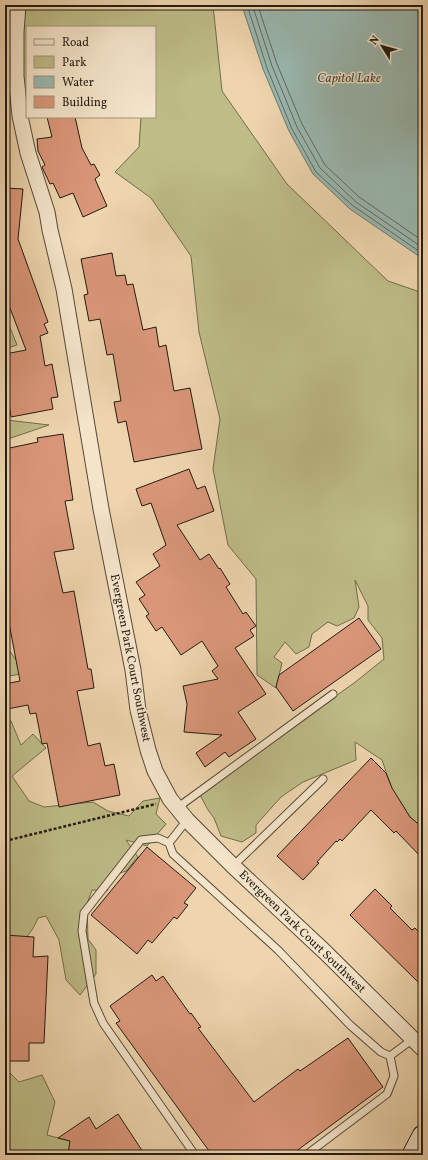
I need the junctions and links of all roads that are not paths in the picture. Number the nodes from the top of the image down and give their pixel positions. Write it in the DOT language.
graph roads {
  1 [pos="18,5"];
  2 [pos="333,694"];
  3 [pos="323,779"];
  4 [pos="174,804"];
  5 [pos="187,820"];
  6 [pos="169,843"];
  7 [pos="233,866"];
  8 [pos="418,1044"];
  9 [pos="390,1056"];
  10 [pos="423,1136"];
  11 [pos="195,1155"];
  12 [pos="306,1155"];
  13 [pos="413,1155"];
  1 -- 4 [label="street, Evergreen Park Court Southwest"];
  2 -- 4 [label="lane"];
  3 -- 7 [label="lane"];
  4 -- 5 [label="street, Evergreen Park Court Southwest"];
  5 -- 6 [label="lane"];
  5 -- 7 [label="street, Evergreen Park Court Southwest"];
  6 -- 9 [label="lane"];
  6 -- 11 [label="lane"];
  7 -- 8 [label="street, Evergreen Park Court Southwest"];
  8 -- 9 [label="lane"];
  9 -- 12 [label="lane"];
  10 -- 13 [label="street"];
}
